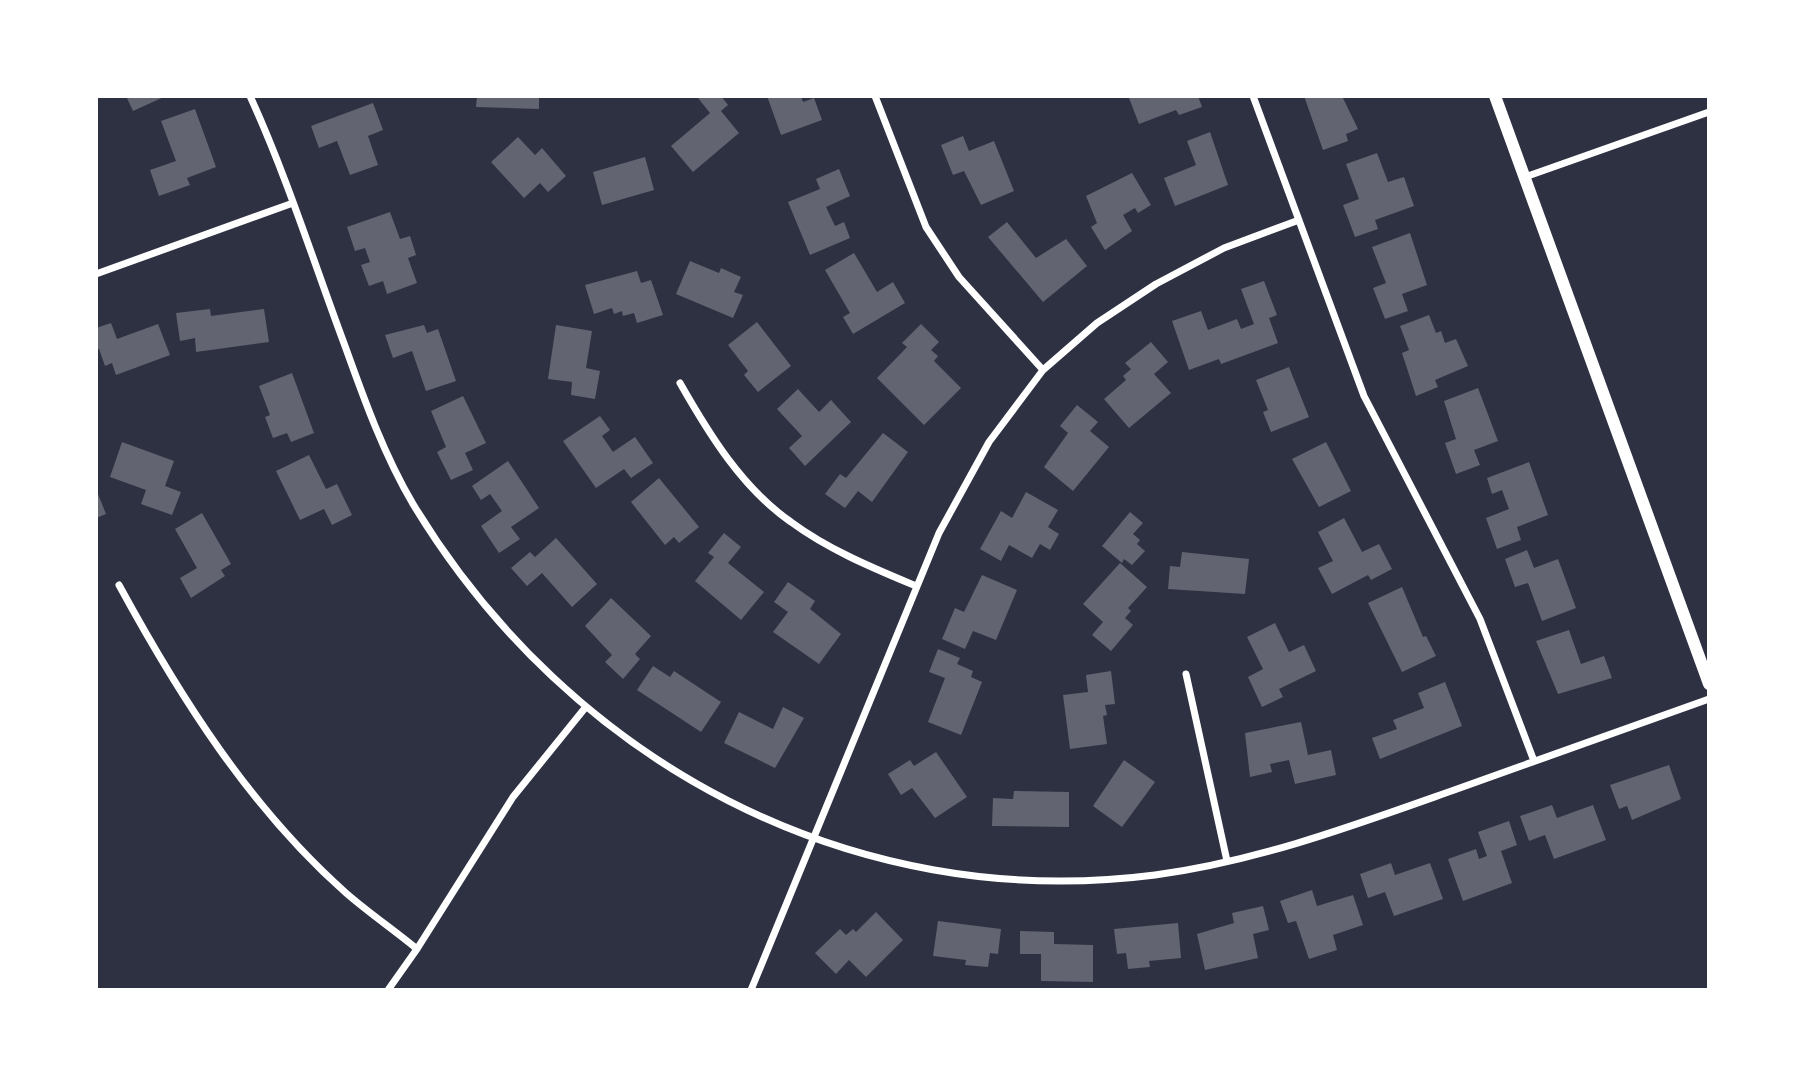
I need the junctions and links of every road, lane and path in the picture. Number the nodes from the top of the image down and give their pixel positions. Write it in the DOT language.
graph roads {
  1 [pos="250,96"];
  2 [pos="875,96"];
  3 [pos="1254,96"];
  4 [pos="1495,96"];
  5 [pos="1709,111"];
  6 [pos="1525,177"];
  7 [pos="293,203"];
  8 [pos="1299,220"];
  9 [pos="96,274"];
  10 [pos="1043,370"];
  11 [pos="680,383"];
  12 [pos="119,585"];
  13 [pos="916,586"];
  14 [pos="1186,674"];
  15 [pos="1709,684"];
  16 [pos="1709,699"];
  17 [pos="585,708"];
  18 [pos="1534,761"];
  19 [pos="816,837"];
  20 [pos="1227,861"];
  21 [pos="418,949"];
  22 [pos="388,990"];
  23 [pos="751,990"];
  1 -- 7 [label="street"];
  2 -- 10 [label="street"];
  3 -- 8 [label="street"];
  4 -- 6 [label="street"];
  5 -- 6 [label="street"];
  6 -- 15 [label="street"];
  7 -- 9 [label="street"];
  7 -- 17 [label="street"];
  8 -- 10 [label="street"];
  8 -- 18 [label="street"];
  10 -- 13 [label="street"];
  11 -- 13 [label="street"];
  12 -- 21 [label="street"];
  13 -- 19 [label="street"];
  14 -- 20 [label="street"];
  16 -- 18 [label="street"];
  17 -- 19 [label="street"];
  17 -- 21 [label="street"];
  18 -- 20 [label="street"];
  19 -- 20 [label="street"];
  19 -- 23 [label="street"];
  21 -- 22 [label="street"];
}
